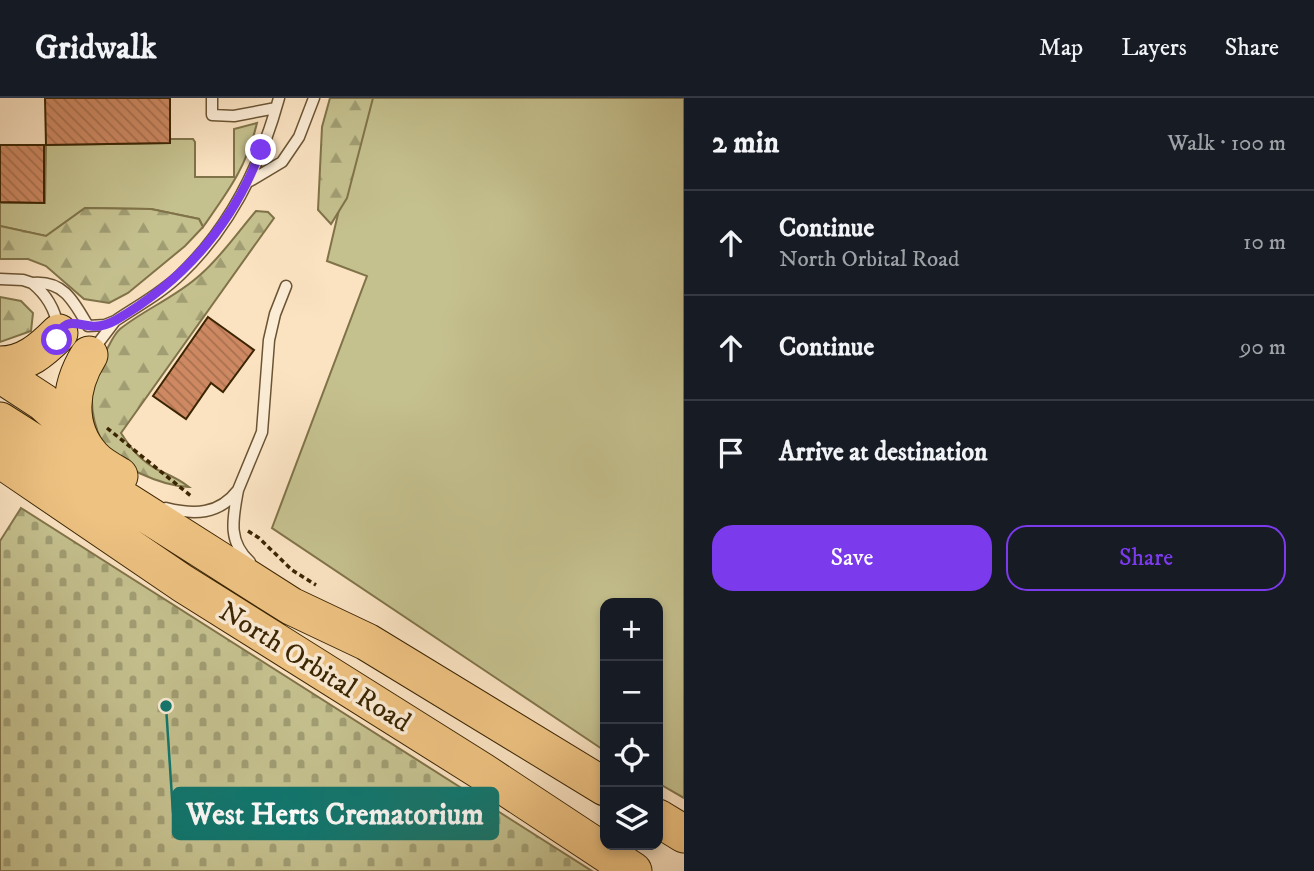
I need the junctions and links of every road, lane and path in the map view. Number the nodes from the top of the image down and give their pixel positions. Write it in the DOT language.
graph roads {
  1 [pos="212,98"];
  2 [pos="314,98"];
  3 [pos="278,103"];
  4 [pos="250,181"];
  5 [pos="0,279"];
  6 [pos="32,283"];
  7 [pos="286,286"];
  8 [pos="115,321"];
  9 [pos="75,340"];
  10 [pos="0,365"];
  11 [pos="0,374"];
  12 [pos="0,421"];
  13 [pos="89,425"];
  14 [pos="0,459"];
  15 [pos="238,490"];
  16 [pos="166,508"];
  17 [pos="212,510"];
  18 [pos="234,523"];
  19 [pos="254,565"];
  20 [pos="316,585"];
  21 [pos="367,642"];
  22 [pos="603,787"];
  23 [pos="663,821"];
  24 [pos="684,834"];
  25 [pos="633,871"];
  1 -- 3 [label="lane"];
  2 -- 4 [label="lane"];
  3 -- 4 [label="lane"];
  4 -- 8 [label="lane"];
  5 -- 6 [label="lane"];
  6 -- 9 [label="lane"];
  6 -- 9 [label="lane"];
  7 -- 15 [label="lane"];
  8 -- 9 [label="lane"];
  8 -- 9 [label="lane"];
  9 -- 10 [label="highway"];
  9 -- 13 [label="highway"];
  11 -- 13 [label="highway"];
  12 -- 21 [label="highway, North Orbital Road"];
  13 -- 16 [label="highway"];
  13 -- 17 [label="path"];
  14 -- 25 [label="highway, North Orbital Road"];
  15 -- 17 [label="lane"];
  15 -- 18 [label="lane"];
  16 -- 17 [label="lane"];
  16 -- 19 [label="highway"];
  18 -- 19 [label="lane"];
  18 -- 20 [label="path"];
  19 -- 21 [label="highway"];
  21 -- 22 [label="highway, North Orbital Road"];
  23 -- 24 [label="highway"];
}
